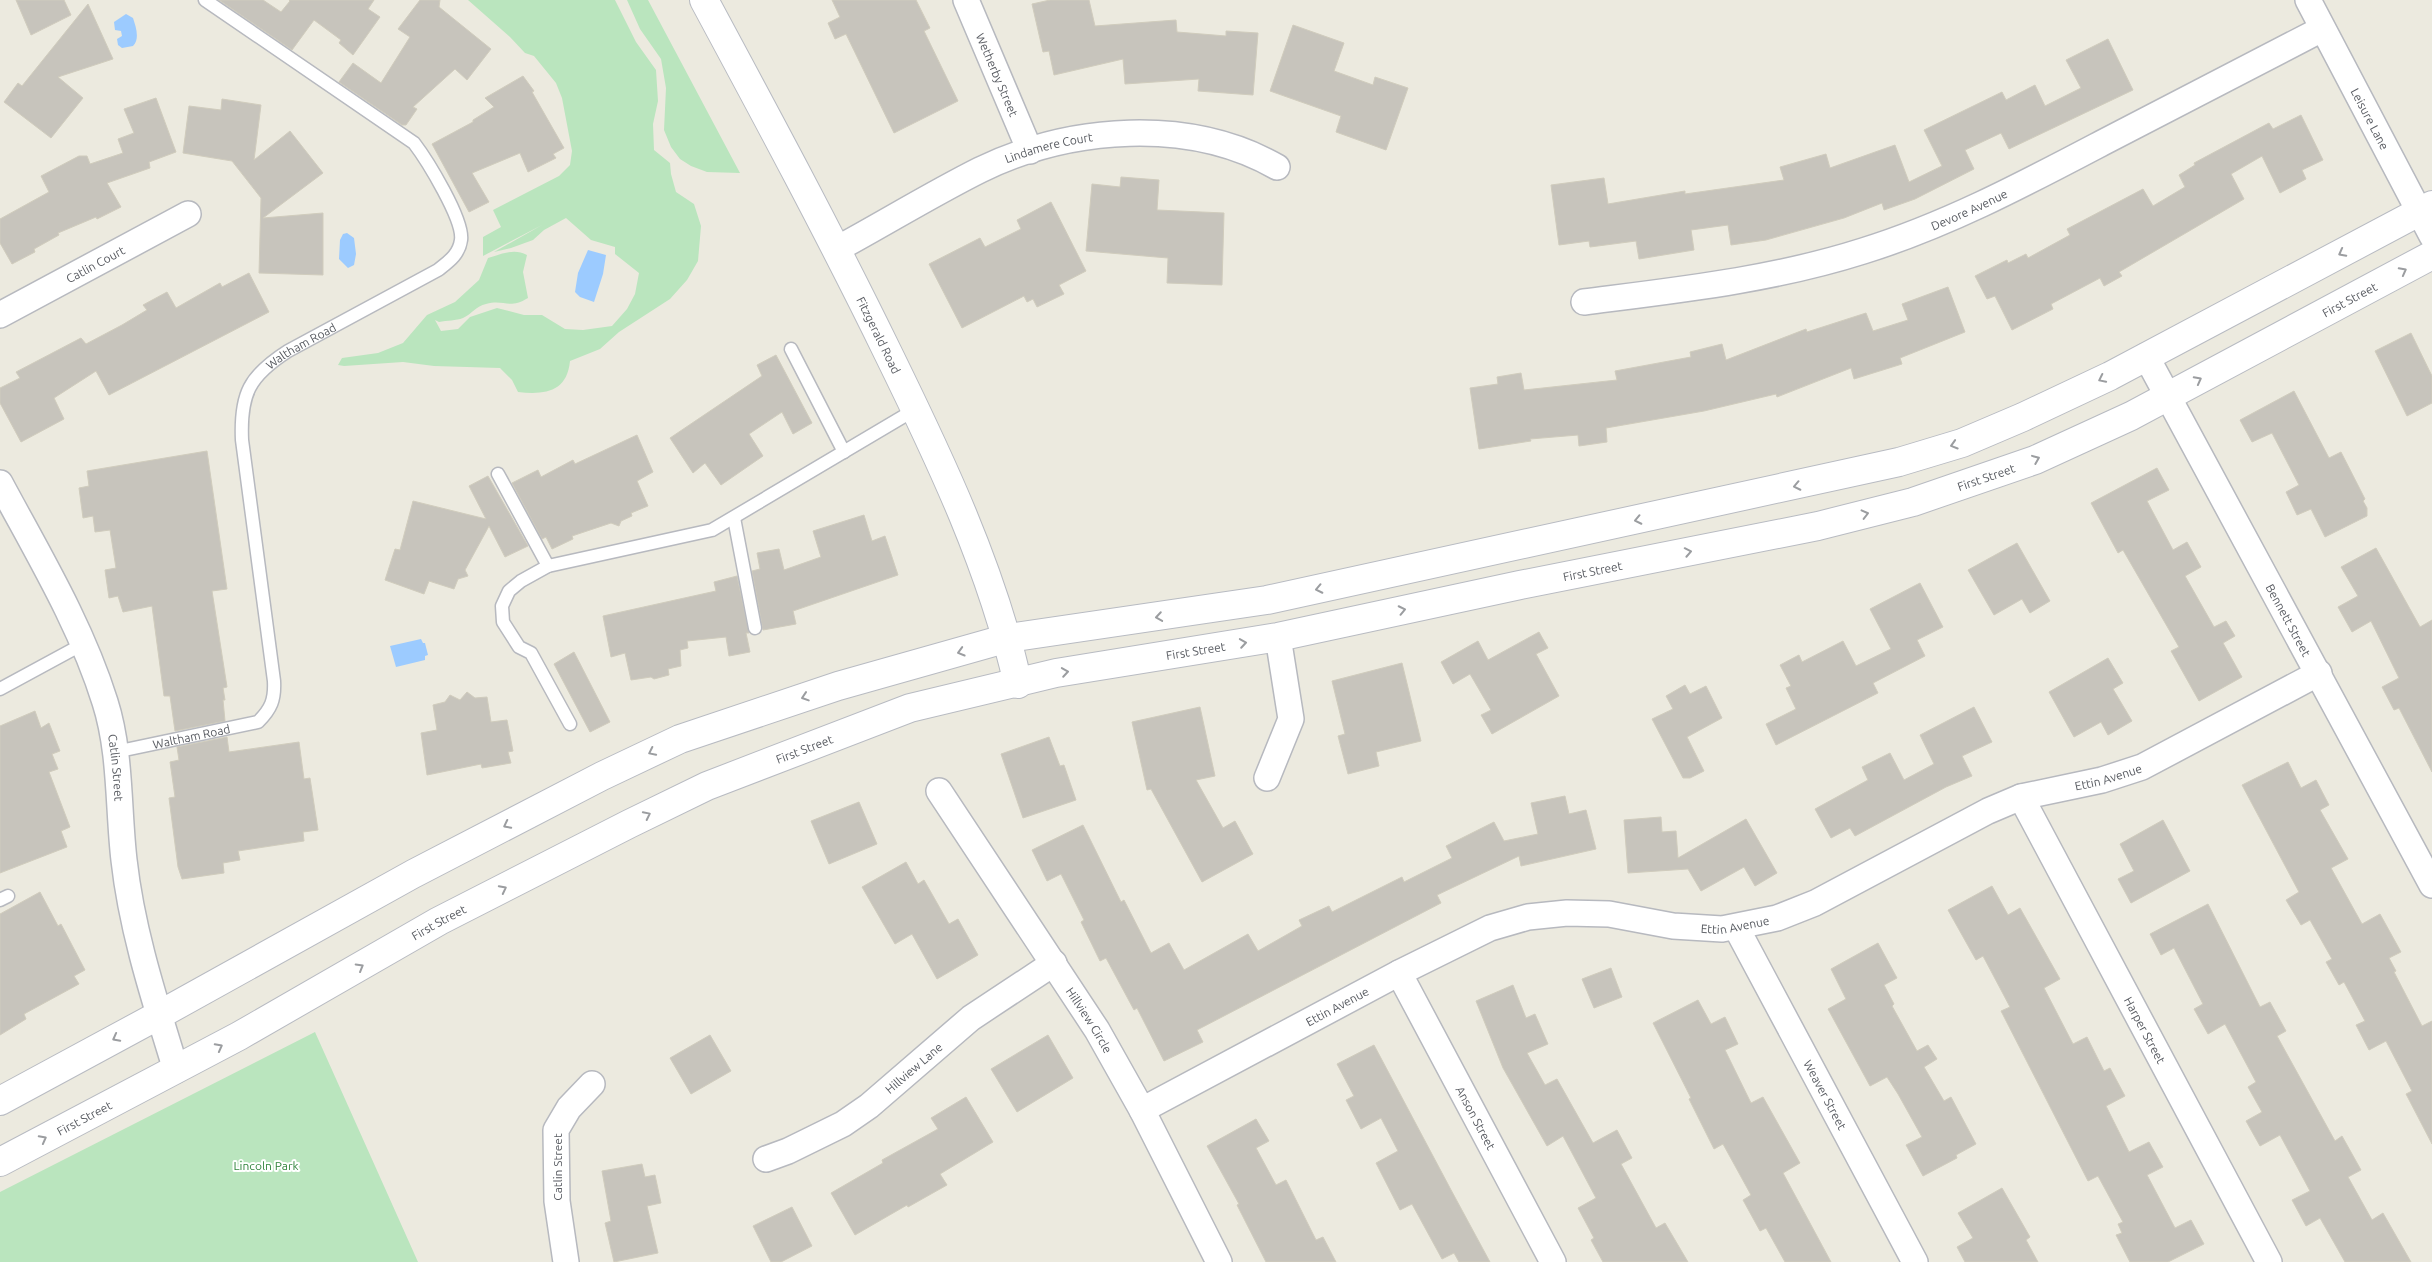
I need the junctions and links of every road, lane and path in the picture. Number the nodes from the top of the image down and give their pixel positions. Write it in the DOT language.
graph roads {
  1 [pos="205,0"];
  2 [pos="704,0"];
  3 [pos="966,0"];
  4 [pos="2308,0"];
  5 [pos="2322,29"];
  6 [pos="1030,151"];
  7 [pos="1277,167"];
  8 [pos="2426,209"];
  9 [pos="188,214"];
  10 [pos="2432,236"];
  11 [pos="837,249"];
  12 [pos="2432,255"];
  13 [pos="1584,302"];
  14 [pos="0,314"];
  15 [pos="790,350"];
  16 [pos="2146,356"];
  17 [pos="2168,396"];
  18 [pos="916,409"];
  19 [pos="844,452"];
  20 [pos="498,474"];
  21 [pos="0,483"];
  22 [pos="734,518"];
  23 [pos="548,566"];
  24 [pos="755,628"];
  25 [pos="1278,637"];
  26 [pos="1008,638"];
  27 [pos="83,644"];
  28 [pos="2319,673"];
  29 [pos="1018,684"];
  30 [pos="0,690"];
  31 [pos="570,724"];
  32 [pos="114,752"];
  33 [pos="1267,778"];
  34 [pos="938,791"];
  35 [pos="2021,797"];
  36 [pos="2432,885"];
  37 [pos="1736,927"];
  38 [pos="1054,963"];
  39 [pos="1398,973"];
  40 [pos="159,1015"];
  41 [pos="176,1070"];
  42 [pos="592,1084"];
  43 [pos="0,1101"];
  44 [pos="1142,1110"];
  45 [pos="766,1159"];
  46 [pos="0,1162"];
  47 [pos="566,1262"];
  48 [pos="1219,1262"];
  49 [pos="1553,1262"];
  50 [pos="1915,1262"];
  51 [pos="2269,1262"];
  1 -- 32 [label="lane, Waltham Road"];
  2 -- 11 [label="main road, Fitzgerald Road"];
  3 -- 6 [label="street, Wetherby Street"];
  4 -- 5 [label="street, Leisure Lane"];
  5 -- 8 [label="street, Leisure Lane"];
  5 -- 13 [label="street, Devore Avenue"];
  6 -- 7 [label="street, Lindamere Court"];
  6 -- 11 [label="street, Lindamere Court"];
  8 -- 10 [label="street, Leisure Lane"];
  8 -- 16 [label="main road, one-way"];
  9 -- 14 [label="street, Catlin Court"];
  11 -- 18 [label="main road, Fitzgerald Road"];
  17 -- 12 [label="main road, First Street, one-way"];
  15 -- 19 [label="lane"];
  16 -- 17 [label="street, Bennett Street"];
  16 -- 26 [label="main road, one-way"];
  25 -- 17 [label="main road, First Street, one-way"];
  17 -- 28 [label="street, Bennett Street"];
  18 -- 19 [label="lane"];
  18 -- 26 [label="main road, Fitzgerald Road"];
  19 -- 22 [label="lane"];
  20 -- 23 [label="lane"];
  21 -- 27 [label="street, Catlin Street"];
  22 -- 23 [label="lane"];
  22 -- 24 [label="lane"];
  23 -- 31 [label="lane"];
  29 -- 25 [label="main road, First Street, one-way"];
  25 -- 33 [label="street"];
  26 -- 29 [label="main road, Fitzgerald Road"];
  26 -- 40 [label="main road, one-way"];
  27 -- 30 [label="lane"];
  27 -- 32 [label="street, Catlin Street"];
  28 -- 35 [label="street, Ettin Avenue"];
  28 -- 36 [label="street, Bennett Street"];
  41 -- 29 [label="main road, First Street, one-way"];
  32 -- 40 [label="street, Catlin Street"];
  34 -- 38 [label="street, Hillview Circle"];
  35 -- 37 [label="street, Ettin Avenue"];
  35 -- 51 [label="street, Harper Street"];
  37 -- 39 [label="street, Ettin Avenue"];
  37 -- 50 [label="street, Weaver Street"];
  38 -- 44 [label="street, Hillview Circle"];
  38 -- 45 [label="street, Hillview Lane"];
  39 -- 44 [label="street, Ettin Avenue"];
  39 -- 49 [label="street, Anson Street"];
  40 -- 41 [label="street, Catlin Street"];
  40 -- 43 [label="main road, one-way"];
  46 -- 41 [label="main road, First Street, one-way"];
  42 -- 47 [label="street, Catlin Street"];
  44 -- 48 [label="street, Hillview Circle"];
}
